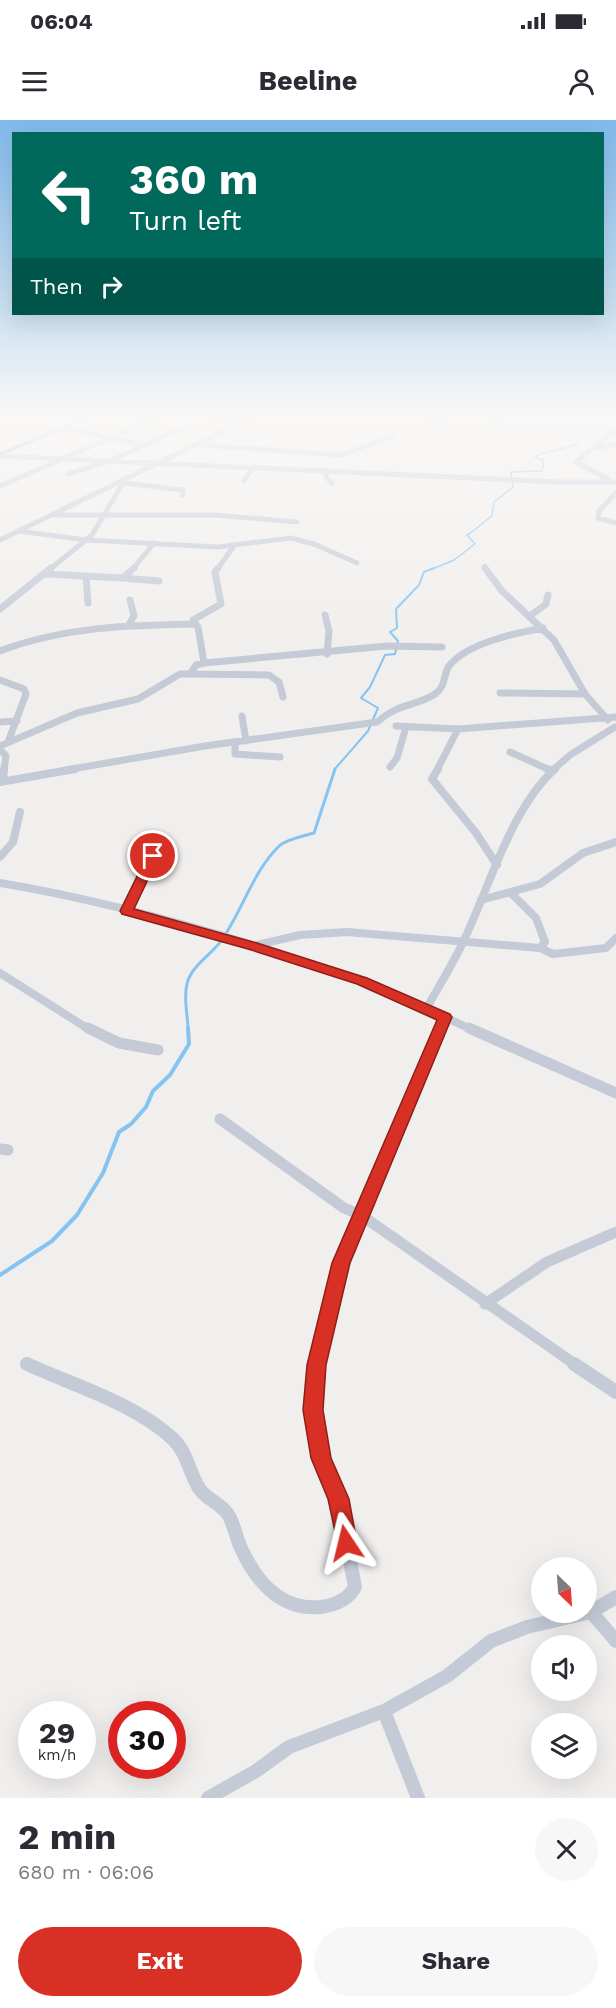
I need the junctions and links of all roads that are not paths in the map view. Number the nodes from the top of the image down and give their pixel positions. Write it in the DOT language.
graph roads {
  1 [pos="99,492"];
  2 [pos="118,492"];
  3 [pos="184,492"];
  4 [pos="616,493"];
  5 [pos="182,495"];
  6 [pos="607,502"];
  7 [pos="616,504"];
  8 [pos="51,515"];
  9 [pos="105,516"];
  10 [pos="297,522"];
  11 [pos="616,523"];
  12 [pos="19,531"];
  13 [pos="0,540"];
  14 [pos="86,540"];
  15 [pos="154,543"];
  16 [pos="233,547"];
  17 [pos="357,563"];
  18 [pos="484,567"];
  19 [pos="46,574"];
  20 [pos="86,576"];
  21 [pos="123,578"];
  22 [pos="159,581"];
  23 [pos="548,596"];
  24 [pos="130,600"];
  25 [pos="88,603"];
  26 [pos="0,609"];
  27 [pos="325,615"];
  28 [pos="530,616"];
  29 [pos="196,624"];
  30 [pos="128,626"];
  31 [pos="543,628"];
  32 [pos="442,647"];
  33 [pos="0,651"];
  34 [pos="327,654"];
  35 [pos="204,663"];
  36 [pos="190,674"];
  37 [pos="0,680"];
  38 [pos="500,693"];
  39 [pos="585,694"];
  40 [pos="283,697"];
  41 [pos="242,716"];
  42 [pos="606,718"];
  43 [pos="17,720"];
  44 [pos="0,722"];
  45 [pos="616,724"];
  46 [pos="396,726"];
  47 [pos="406,727"];
  48 [pos="458,729"];
  49 [pos="246,741"];
  50 [pos="8,742"];
  51 [pos="235,742"];
  52 [pos="0,747"];
  53 [pos="510,752"];
  54 [pos="280,758"];
  55 [pos="390,767"];
  56 [pos="550,770"];
  57 [pos="2,782"];
  58 [pos="20,812"];
  59 [pos="162,838"];
  60 [pos="616,842"];
  61 [pos="0,857"];
  62 [pos="497,865"];
  63 [pos="0,883"];
  64 [pos="512,894"];
  65 [pos="481,900"];
  66 [pos="126,911"];
  67 [pos="616,938"];
  68 [pos="464,941"];
  69 [pos="252,946"];
  70 [pos="540,948"];
  71 [pos="0,973"];
  72 [pos="426,1009"];
  73 [pos="445,1017"];
  74 [pos="158,1050"];
  75 [pos="616,1093"];
  76 [pos="220,1119"];
  77 [pos="361,1215"];
  78 [pos="616,1232"];
  79 [pos="485,1304"];
  80 [pos="26,1363"];
  81 [pos="616,1392"];
  82 [pos="616,1597"];
  83 [pos="597,1608"];
  84 [pos="597,1619"];
  85 [pos="544,1623"];
  86 [pos="616,1641"];
  87 [pos="384,1711"];
  88 [pos="208,1798"];
  89 [pos="418,1798"];
  1 -- 8 [label="street"];
  2 -- 9 [label="street"];
  3 -- 5 [label="street"];
  4 -- 6 [label="street"];
  6 -- 7 [label="street"];
  6 -- 11 [label="street"];
  8 -- 9 [label="street"];
  8 -- 12 [label="street"];
  9 -- 10 [label="street"];
  9 -- 14 [label="street"];
  12 -- 13 [label="street"];
  12 -- 14 [label="street"];
  14 -- 15 [label="street"];
  14 -- 19 [label="street"];
  15 -- 16 [label="street"];
  15 -- 21 [label="street"];
  16 -- 17 [label="street"];
  16 -- 29 [label="street"];
  18 -- 28 [label="street"];
  19 -- 20 [label="street"];
  19 -- 26 [label="street"];
  20 -- 21 [label="street"];
  20 -- 25 [label="street"];
  21 -- 22 [label="street"];
  23 -- 28 [label="street"];
  24 -- 30 [label="street"];
  27 -- 34 [label="street"];
  28 -- 31 [label="street"];
  29 -- 30 [label="street"];
  29 -- 35 [label="street"];
  30 -- 33 [label="street"];
  31 -- 39 [label="street"];
  31 -- 49 [label="street"];
  32 -- 34 [label="street"];
  34 -- 35 [label="street"];
  35 -- 36 [label="street"];
  36 -- 40 [label="street"];
  36 -- 50 [label="street"];
  37 -- 43 [label="street"];
  38 -- 39 [label="street"];
  39 -- 42 [label="street"];
  41 -- 49 [label="street"];
  42 -- 45 [label="street"];
  42 -- 48 [label="street"];
  43 -- 44 [label="street"];
  43 -- 50 [label="street"];
  45 -- 56 [label="street"];
  46 -- 47 [label="street"];
  47 -- 48 [label="street"];
  47 -- 55 [label="street"];
  48 -- 62 [label="street"];
  49 -- 51 [label="street"];
  50 -- 52 [label="street"];
  51 -- 54 [label="street"];
  51 -- 57 [label="street"];
  52 -- 57 [label="street"];
  53 -- 56 [label="street"];
  56 -- 62 [label="street"];
  58 -- 61 [label="street"];
  59 -- 66 [label="street"];
  60 -- 64 [label="street"];
  62 -- 65 [label="street"];
  63 -- 66 [label="street"];
  64 -- 65 [label="street"];
  64 -- 70 [label="street"];
  65 -- 68 [label="street"];
  66 -- 69 [label="street"];
  67 -- 70 [label="street"];
  68 -- 69 [label="street"];
  68 -- 70 [label="street"];
  68 -- 72 [label="street"];
  69 -- 72 [label="street"];
  71 -- 74 [label="street"];
  72 -- 73 [label="street"];
  73 -- 75 [label="street"];
  73 -- 77 [label="street"];
  76 -- 77 [label="street"];
  77 -- 79 [label="street"];
  77 -- 80 [label="street"];
  78 -- 79 [label="street"];
  79 -- 81 [label="street"];
  82 -- 83 [label="street"];
  84 -- 86 [label="street"];
  85 -- 87 [label="street"];
  87 -- 88 [label="street"];
  87 -- 89 [label="street"];
}
